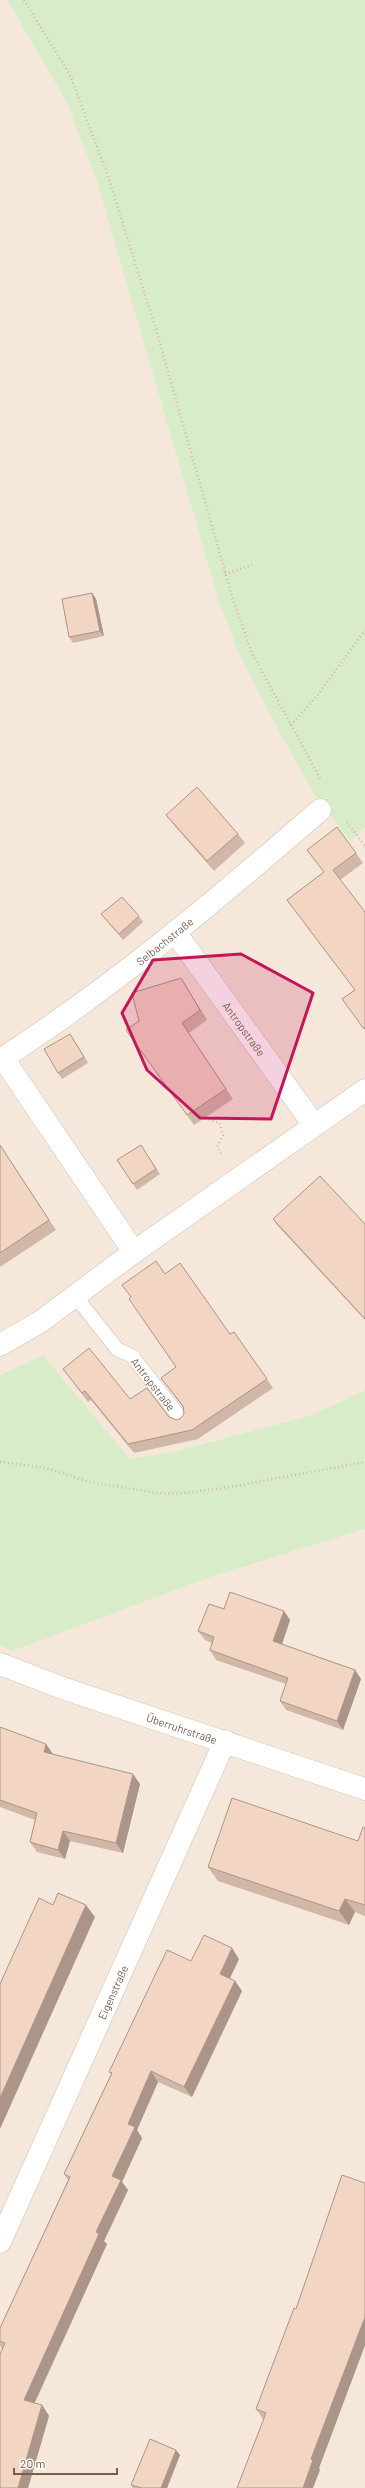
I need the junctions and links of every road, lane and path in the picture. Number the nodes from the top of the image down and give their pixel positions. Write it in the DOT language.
graph roads {
  1 [pos="24,0"];
  2 [pos="252,565"];
  3 [pos="225,574"];
  4 [pos="365,630"];
  5 [pos="290,726"];
  6 [pos="324,786"];
  7 [pos="320,810"];
  8 [pos="346,820"];
  9 [pos="365,846"];
  10 [pos="175,932"];
  11 [pos="2,1059"];
  12 [pos="365,1090"];
  13 [pos="205,1118"];
  14 [pos="314,1126"];
  15 [pos="237,1180"];
  16 [pos="134,1252"];
  17 [pos="76,1296"];
  18 [pos="0,1345"];
  19 [pos="182,1420"];
  20 [pos="0,1462"];
  21 [pos="365,1462"];
  22 [pos="0,1664"];
  23 [pos="225,1741"];
  24 [pos="365,1789"];
  25 [pos="0,2242"];
  1 -- 3 [label="path"];
  2 -- 3 [label="path"];
  3 -- 5 [label="path"];
  4 -- 5 [label="path"];
  5 -- 6 [label="path"];
  7 -- 10 [label="street, Selbachstraße"];
  8 -- 9 [label="path"];
  10 -- 11 [label="street, Selbachstraße"];
  10 -- 14 [label="street, Antropstraße"];
  11 -- 16 [label="street"];
  12 -- 14 [label="street"];
  13 -- 15 [label="path"];
  14 -- 15 [label="street"];
  15 -- 16 [label="street"];
  16 -- 17 [label="street"];
  17 -- 18 [label="street"];
  17 -- 19 [label="lane, Antropstraße"];
  20 -- 21 [label="path"];
  22 -- 23 [label="street, Überruhrstraße"];
  23 -- 24 [label="street, Überruhrstraße"];
  23 -- 25 [label="street, Eigenstraße"];
}
